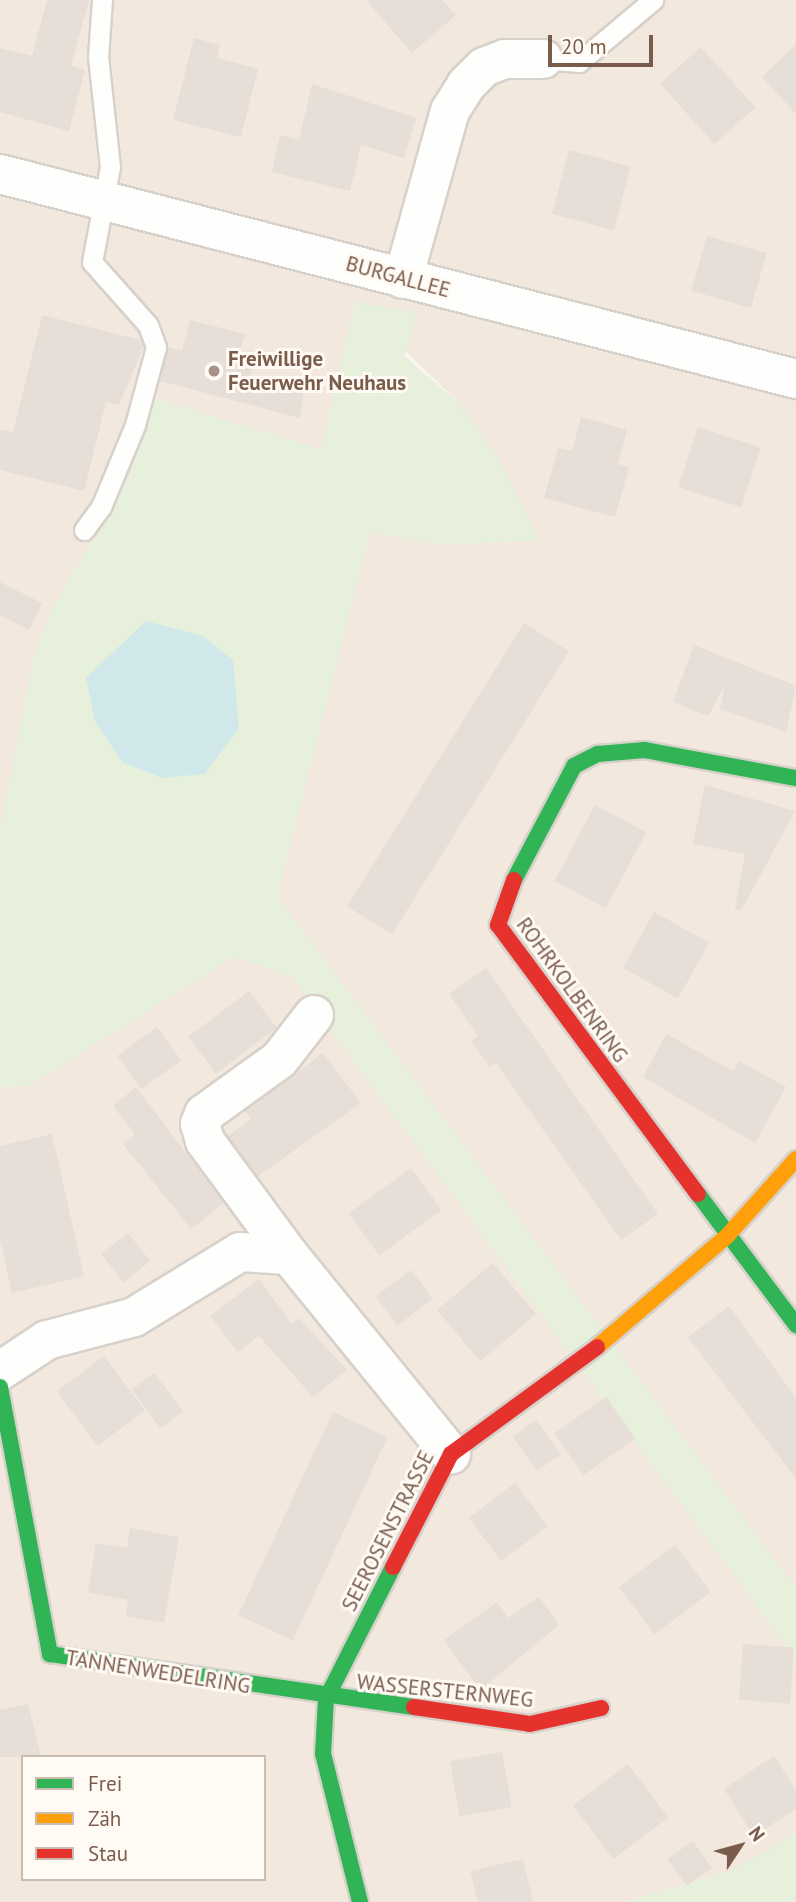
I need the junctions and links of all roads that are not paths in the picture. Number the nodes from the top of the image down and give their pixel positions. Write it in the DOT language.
graph roads {
  1 [pos="102,0"];
  2 [pos="653,0"];
  3 [pos="543,59"];
  4 [pos="0,174"];
  5 [pos="103,200"];
  6 [pos="403,278"];
  7 [pos="796,379"];
  8 [pos="84,530"];
  9 [pos="796,778"];
  10 [pos="314,1015"];
  11 [pos="796,1159"];
  12 [pos="728,1235"];
  13 [pos="289,1255"];
  14 [pos="796,1325"];
  15 [pos="0,1371"];
  16 [pos="0,1387"];
  17 [pos="450,1454"];
  18 [pos="326,1699"];
  19 [pos="601,1708"];
  20 [pos="360,1902"];
  1 -- 5 [label="lane"];
  2 -- 3 [label="lane"];
  3 -- 6 [label="street"];
  4 -- 5 [label="street, BURGALLEE"];
  5 -- 6 [label="street, BURGALLEE"];
  5 -- 8 [label="lane"];
  6 -- 7 [label="street, BURGALLEE"];
  9 -- 12 [label="street, ROHRKOLBENRING"];
  10 -- 13 [label="street"];
  11 -- 12 [label="street, SEEROSENSTRASSE"];
  12 -- 14 [label="street"];
  12 -- 17 [label="street, SEEROSENSTRASSE"];
  13 -- 15 [label="street"];
  13 -- 17 [label="street"];
  16 -- 18 [label="street, TANNENWEDELRING"];
  17 -- 18 [label="street, SEEROSENSTRASSE"];
  18 -- 19 [label="street, WASSERSTERNWEG"];
  18 -- 20 [label="street, SEEROSENSTRASSE"];
}
